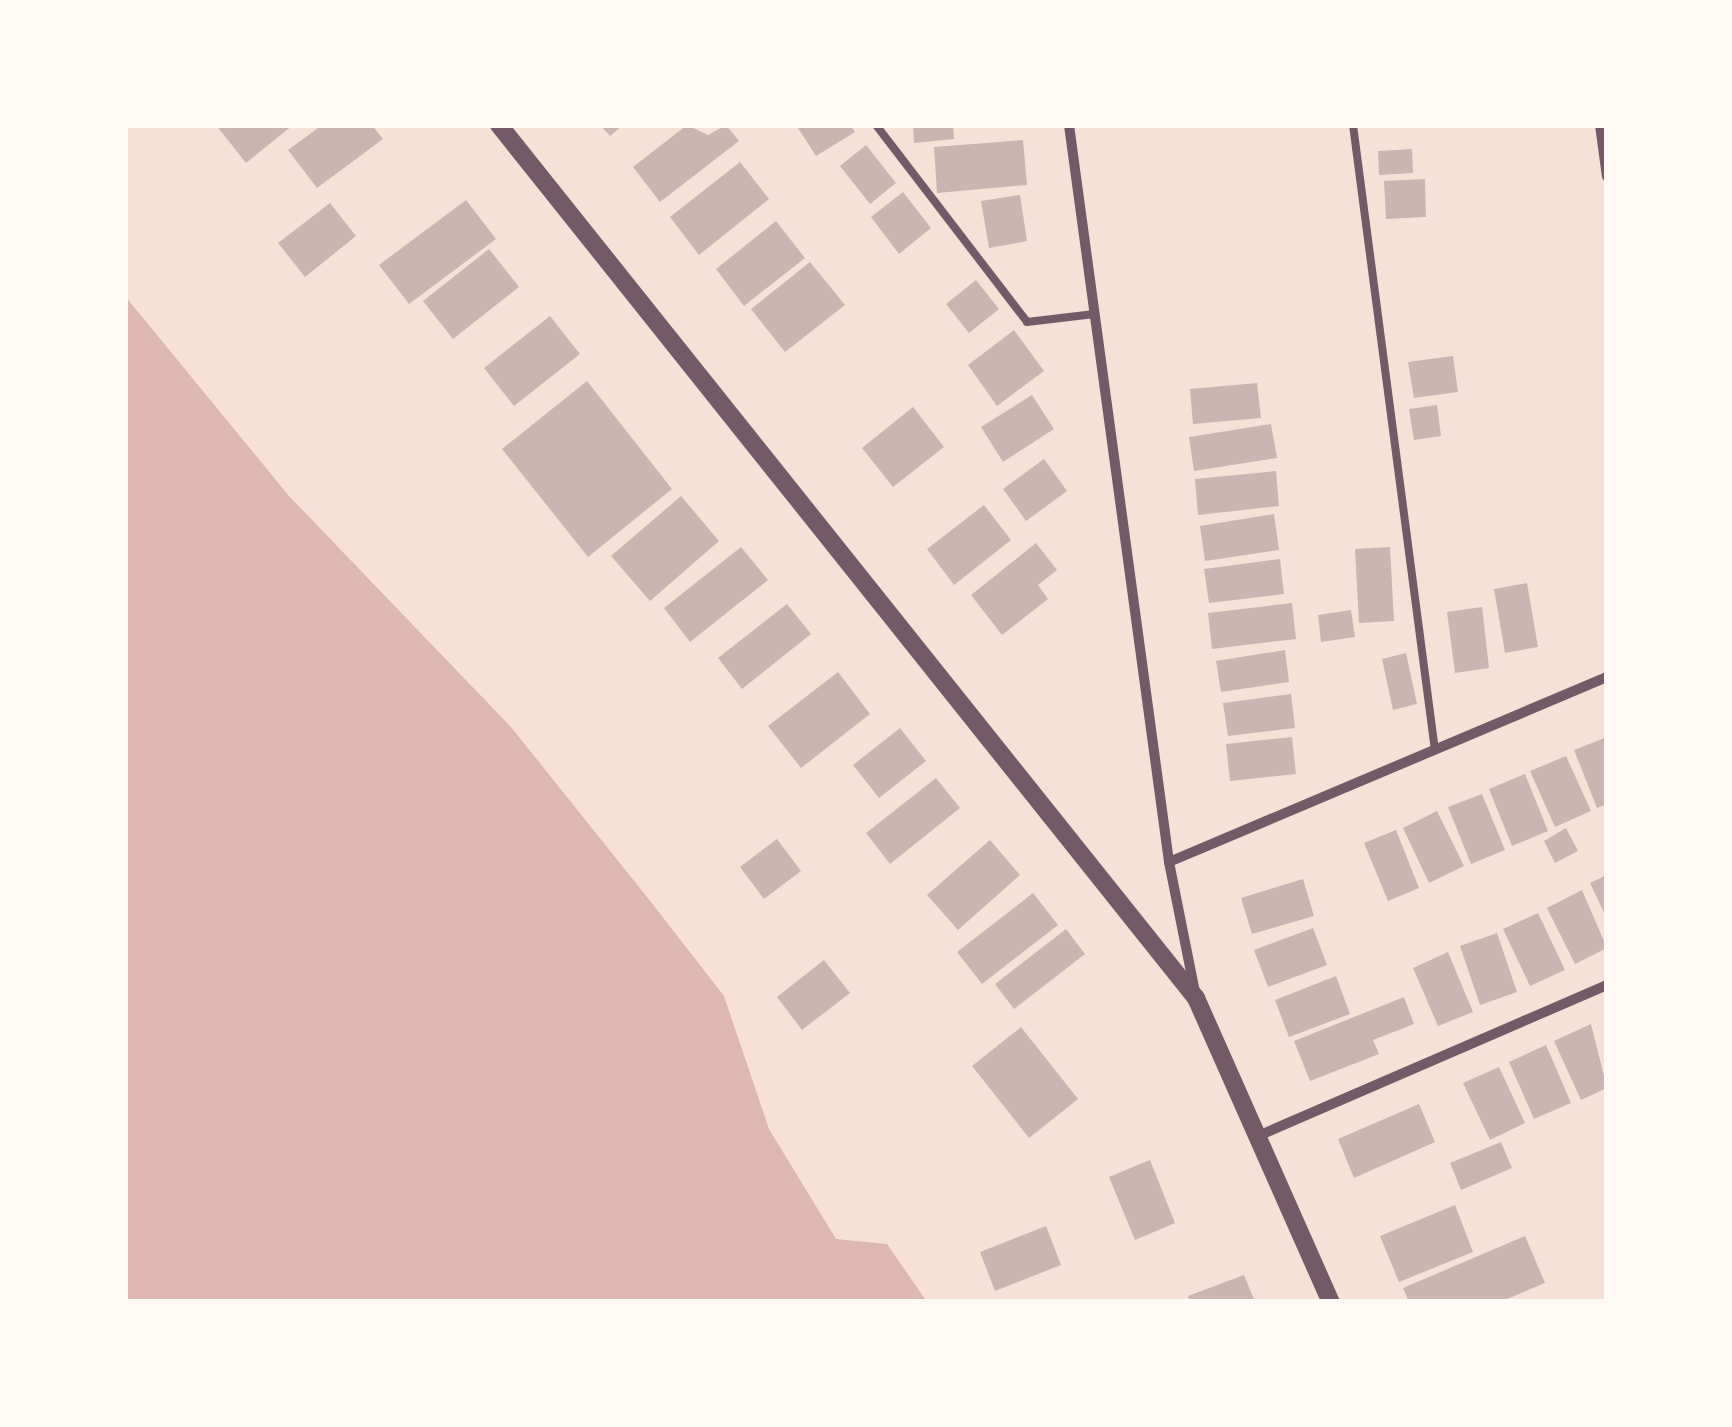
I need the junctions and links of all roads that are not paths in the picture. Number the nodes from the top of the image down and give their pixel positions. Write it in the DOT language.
graph roads {
  1 [pos="499,125"];
  2 [pos="876,125"];
  3 [pos="1069,125"];
  4 [pos="1353,125"];
  5 [pos="1600,125"];
  6 [pos="1607,178"];
  7 [pos="1095,314"];
  8 [pos="1607,678"];
  9 [pos="1435,750"];
  10 [pos="1169,862"];
  11 [pos="1607,985"];
  12 [pos="1196,998"];
  13 [pos="1258,1136"];
  14 [pos="1332,1302"];
  1 -- 12 [label="street"];
  2 -- 7 [label="lane"];
  3 -- 7 [label="street"];
  4 -- 9 [label="lane"];
  5 -- 6 [label="street"];
  7 -- 10 [label="street"];
  8 -- 9 [label="street"];
  9 -- 10 [label="street"];
  10 -- 12 [label="street"];
  11 -- 13 [label="street"];
  12 -- 13 [label="street"];
  13 -- 14 [label="street"];
}
